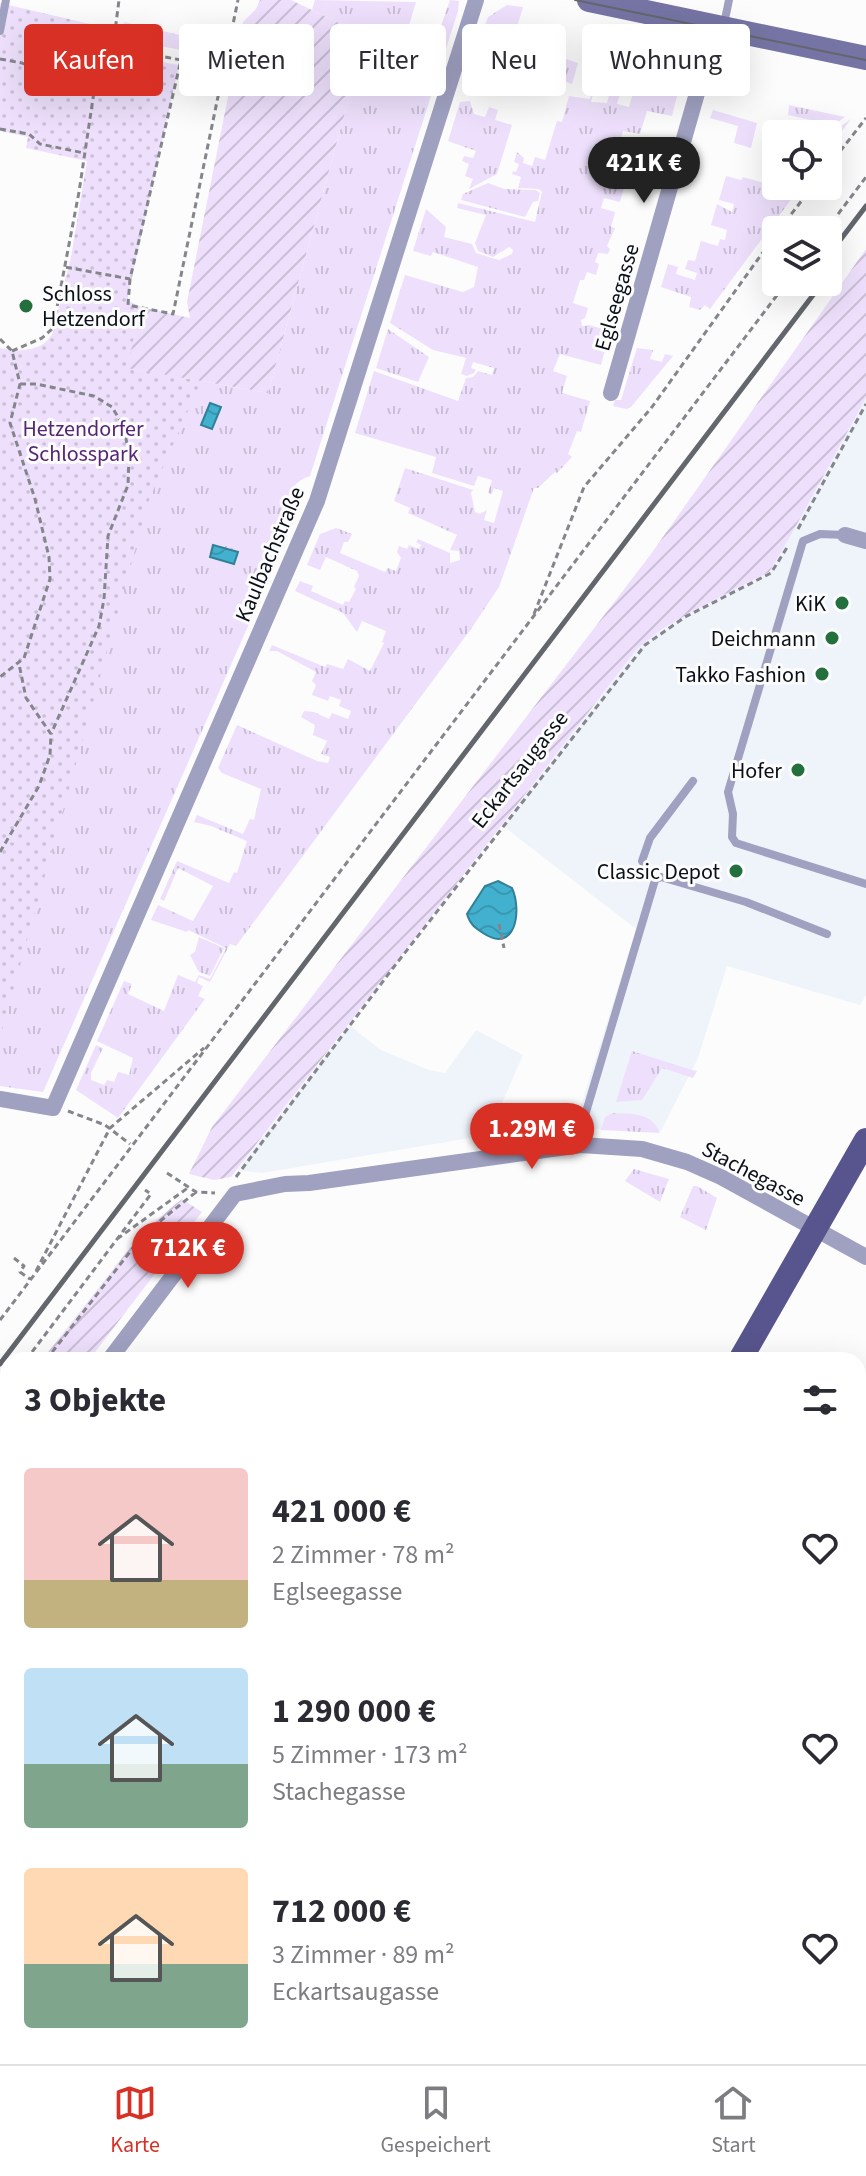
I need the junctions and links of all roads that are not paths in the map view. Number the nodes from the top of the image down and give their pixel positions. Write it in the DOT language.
graph roads {
  1 [pos="6,0"];
  2 [pos="476,0"];
  3 [pos="589,0"];
  4 [pos="729,0"];
  5 [pos="701,24"];
  6 [pos="721,24"];
  7 [pos="0,31"];
  8 [pos="750,34"];
  9 [pos="863,58"];
  10 [pos="700,96"];
  11 [pos="611,393"];
  12 [pos="845,535"];
  13 [pos="866,541"];
  14 [pos="693,781"];
  15 [pos="655,880"];
  16 [pos="866,884"];
  17 [pos="827,934"];
  18 [pos="0,1099"];
  19 [pos="866,1140"];
  20 [pos="581,1145"];
  21 [pos="815,1229"];
  22 [pos="866,1257"];
  23 [pos="115,1352"];
  24 [pos="745,1352"];
  1 -- 7 [label="lane"];
  2 -- 18 [label="street, Kaulbachstraße"];
  3 -- 5 [label="main road"];
  4 -- 6 [label="lane"];
  8 -- 9 [label="main road"];
  10 -- 11 [label="street, Eglseegasse"];
  12 -- 13 [label="street"];
  12 -- 16 [label="lane"];
  14 -- 15 [label="lane"];
  15 -- 17 [label="lane"];
  15 -- 20 [label="lane"];
  19 -- 21 [label="main road"];
  20 -- 21 [label="street, Stachegasse"];
  20 -- 23 [label="street, Stachegasse"];
  21 -- 22 [label="street, Stachegasse"];
  21 -- 24 [label="main road"];
}
